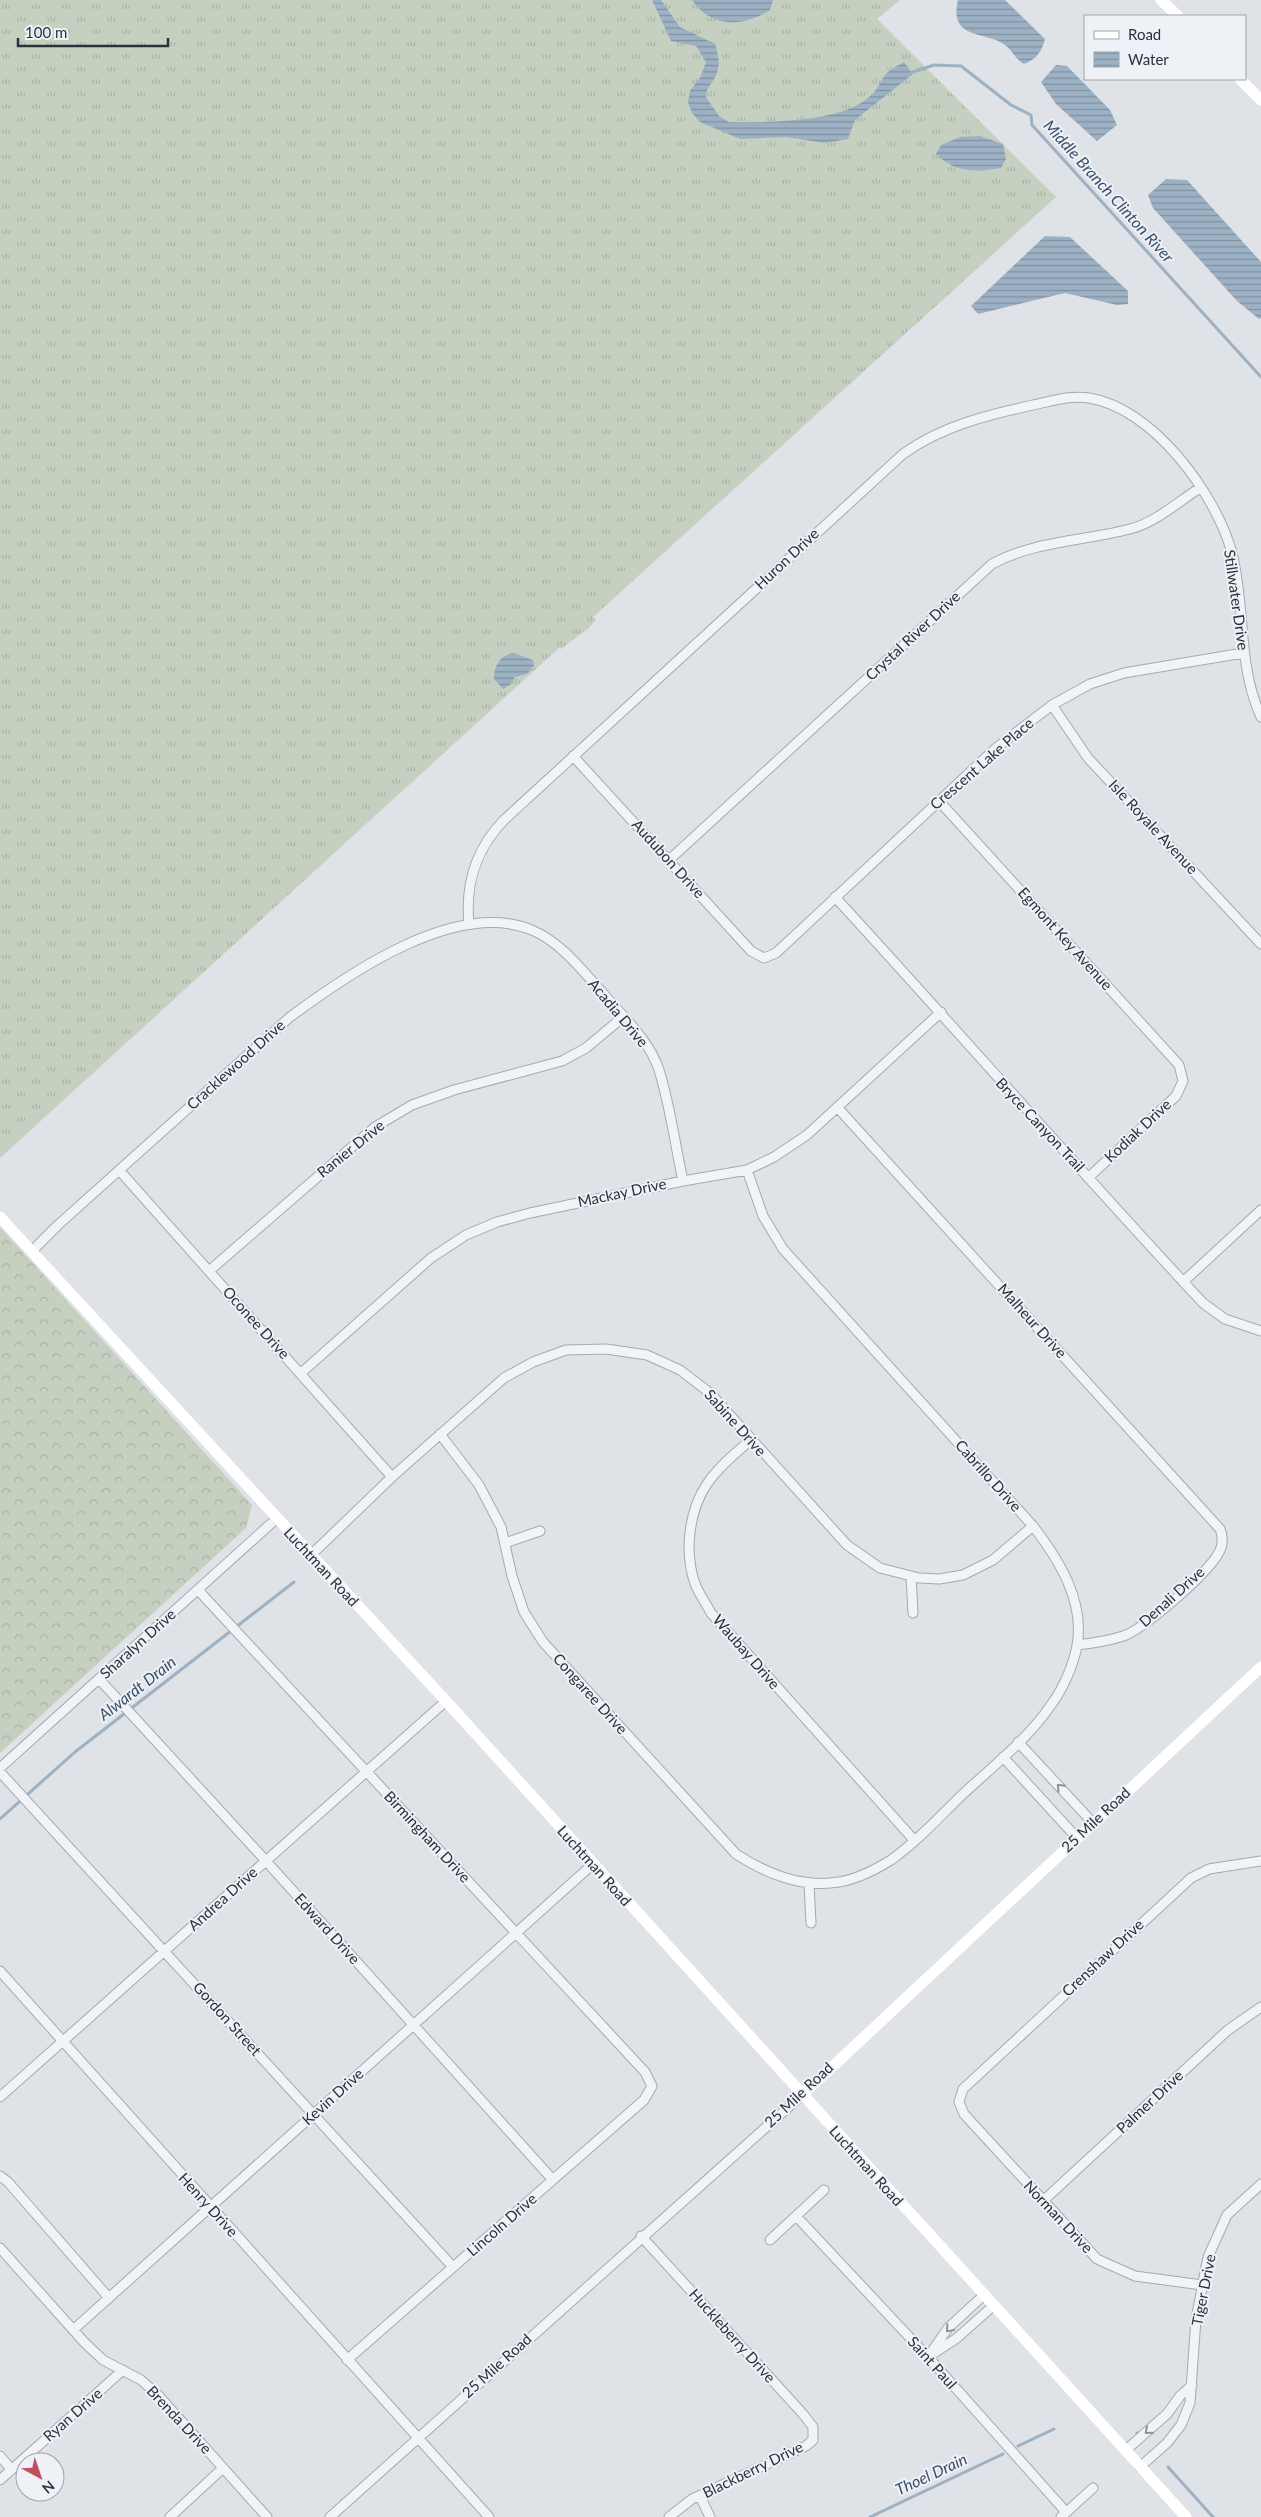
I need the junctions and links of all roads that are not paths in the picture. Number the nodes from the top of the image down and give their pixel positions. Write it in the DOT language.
graph roads {
  1 [pos="1161,0"];
  2 [pos="1177,15"];
  3 [pos="1241,80"];
  4 [pos="1261,100"];
  5 [pos="1200,488"];
  6 [pos="1243,653"];
  7 [pos="1052,705"];
  8 [pos="1261,717"];
  9 [pos="574,756"];
  10 [pos="939,801"];
  11 [pos="670,860"];
  12 [pos="835,897"];
  13 [pos="469,924"];
  14 [pos="1261,944"];
  15 [pos="764,958"];
  16 [pos="941,1012"];
  17 [pos="623,1017"];
  18 [pos="1183,1081"];
  19 [pos="837,1107"];
  20 [pos="119,1170"];
  21 [pos="747,1170"];
  22 [pos="1088,1178"];
  23 [pos="683,1181"];
  24 [pos="1261,1210"];
  25 [pos="0,1217"];
  26 [pos="32,1252"];
  27 [pos="209,1271"];
  28 [pos="1183,1282"];
  29 [pos="1261,1331"];
  30 [pos="301,1373"];
  31 [pos="440,1434"];
  32 [pos="751,1440"];
  33 [pos="392,1478"];
  34 [pos="276,1519"];
  35 [pos="1033,1526"];
  36 [pos="540,1531"];
  37 [pos="1223,1538"];
  38 [pos="505,1543"];
  39 [pos="310,1556"];
  40 [pos="911,1576"];
  41 [pos="198,1590"];
  42 [pos="913,1613"];
  43 [pos="1077,1645"];
  44 [pos="1261,1667"];
  45 [pos="99,1679"];
  46 [pos="446,1701"];
  47 [pos="1018,1742"];
  48 [pos="1002,1756"];
  49 [pos="0,1770"];
  50 [pos="367,1771"];
  51 [pos="1093,1823"];
  52 [pos="1077,1838"];
  53 [pos="914,1840"];
  54 [pos="266,1860"];
  55 [pos="1261,1860"];
  56 [pos="593,1864"];
  57 [pos="814,1884"];
  58 [pos="811,1924"];
  59 [pos="516,1933"];
  60 [pos="165,1951"];
  61 [pos="0,1971"];
  62 [pos="1261,2007"];
  63 [pos="413,2026"];
  64 [pos="63,2041"];
  65 [pos="652,2086"];
  66 [pos="963,2089"];
  67 [pos="802,2095"];
  68 [pos="0,2097"];
  69 [pos="314,2115"];
  70 [pos="0,2176"];
  71 [pos="553,2180"];
  72 [pos="1261,2184"];
  73 [pos="824,2190"];
  74 [pos="1043,2201"];
  75 [pos="210,2208"];
  76 [pos="796,2216"];
  77 [pos="642,2236"];
  78 [pos="770,2240"];
  79 [pos="0,2248"];
  80 [pos="453,2267"];
  81 [pos="1202,2284"];
  82 [pos="984,2295"];
  83 [pos="109,2298"];
  84 [pos="993,2306"];
  85 [pos="74,2330"];
  86 [pos="928,2357"];
  87 [pos="347,2360"];
  88 [pos="123,2370"];
  89 [pos="1192,2384"];
  90 [pos="1167,2414"];
  91 [pos="1181,2425"];
  92 [pos="417,2438"];
  93 [pos="812,2440"];
  94 [pos="1126,2450"];
  95 [pos="0,2456"];
  96 [pos="1140,2467"];
  97 [pos="223,2468"];
  98 [pos="11,2469"];
  99 [pos="0,2480"];
  100 [pos="1092,2488"];
  101 [pos="700,2496"];
  102 [pos="1063,2515"];
  103 [pos="170,2517"];
  104 [pos="267,2517"];
  105 [pos="330,2517"];
  106 [pos="489,2517"];
  107 [pos="669,2517"];
  108 [pos="710,2517"];
  109 [pos="1186,2517"];
  1 -- 2 [label="street"];
  3 -- 4 [label="street"];
  5 -- 6 [label="street, Stillwater Drive"];
  5 -- 9 [label="street, Huron Drive"];
  5 -- 11 [label="street, Crystal River Drive"];
  6 -- 7 [label="street, Crescent Lake Place"];
  6 -- 8 [label="street, Stillwater Drive"];
  7 -- 10 [label="street, Crescent Lake Place"];
  7 -- 14 [label="street, Isle Royale Avenue"];
  9 -- 11 [label="street, Audubon Drive"];
  9 -- 13 [label="street, Huron Drive"];
  10 -- 12 [label="street, Crescent Lake Place"];
  10 -- 18 [label="street, Egmont Key Avenue"];
  11 -- 15 [label="street, Audubon Drive"];
  12 -- 15 [label="street, Crescent Lake Place"];
  12 -- 16 [label="street, Bryce Canyon Trail"];
  13 -- 17 [label="street, Acadia Drive"];
  13 -- 20 [label="street, Cracklewood Drive"];
  16 -- 19 [label="street, Mackay Drive"];
  16 -- 22 [label="street, Bryce Canyon Trail"];
  17 -- 23 [label="street, Acadia Drive"];
  17 -- 27 [label="street, Ranier Drive"];
  18 -- 22 [label="street, Kodiak Drive"];
  19 -- 21 [label="street, Mackay Drive"];
  19 -- 37 [label="street, Malheur Drive"];
  20 -- 26 [label="street, Cracklewood Drive"];
  20 -- 27 [label="street, Oconee Drive"];
  21 -- 23 [label="street, Mackay Drive"];
  21 -- 35 [label="street, Cabrillo Drive"];
  22 -- 28 [label="street, Bryce Canyon Trail"];
  23 -- 30 [label="street, Mackay Drive"];
  24 -- 28 [label="street"];
  25 -- 26 [label="street, Luchtman Road"];
  26 -- 34 [label="street, Luchtman Road"];
  27 -- 30 [label="street, Oconee Drive"];
  28 -- 29 [label="street, Bryce Canyon Trail"];
  30 -- 33 [label="street, Oconee Drive"];
  31 -- 32 [label="street, Sabine Drive"];
  31 -- 33 [label="street, Sabine Drive"];
  31 -- 38 [label="street, Congaree Drive"];
  32 -- 40 [label="street, Sabine Drive"];
  32 -- 53 [label="street, Waubay Drive"];
  33 -- 39 [label="street, Sabine Drive"];
  34 -- 39 [label="street, Luchtman Road"];
  34 -- 41 [label="street, Sharalyn Drive"];
  35 -- 40 [label="street, Sabine Drive"];
  35 -- 43 [label="street, Cabrillo Drive"];
  36 -- 38 [label="street"];
  37 -- 43 [label="street, Denali Drive"];
  38 -- 57 [label="street, Congaree Drive"];
  39 -- 46 [label="street, Luchtman Road"];
  40 -- 42 [label="street"];
  41 -- 45 [label="street, Sharalyn Drive"];
  41 -- 50 [label="street, Birmingham Drive"];
  43 -- 47 [label="street, Cabrillo Drive"];
  44 -- 51 [label="street, 25 Mile Road"];
  45 -- 49 [label="street, Sharalyn Drive"];
  45 -- 54 [label="street, Edward Drive"];
  46 -- 50 [label="street, Andrea Drive"];
  46 -- 56 [label="street, Luchtman Road"];
  47 -- 48 [label="street, Cabrillo Drive"];
  51 -- 47 [label="street, one-way"];
  48 -- 52 [label="street"];
  48 -- 53 [label="street, Cabrillo Drive"];
  49 -- 60 [label="street, Gordon Street"];
  50 -- 54 [label="street, Andrea Drive"];
  50 -- 59 [label="street, Birmingham Drive"];
  51 -- 52 [label="street, 25 Mile Road"];
  52 -- 67 [label="street, 25 Mile Road"];
  53 -- 57 [label="street, Cabrillo Drive"];
  54 -- 60 [label="street, Andrea Drive"];
  54 -- 63 [label="street, Edward Drive"];
  55 -- 66 [label="street, Crenshaw Drive"];
  56 -- 59 [label="street, Kevin Drive"];
  56 -- 67 [label="street, Luchtman Road"];
  57 -- 58 [label="street"];
  59 -- 63 [label="street, Kevin Drive"];
  59 -- 65 [label="street, Birmingham Drive"];
  60 -- 64 [label="street, Andrea Drive"];
  60 -- 69 [label="street, Gordon Street"];
  61 -- 64 [label="street, Henry Drive"];
  62 -- 74 [label="street, Palmer Drive"];
  63 -- 69 [label="street, Kevin Drive"];
  63 -- 71 [label="street, Edward Drive"];
  64 -- 68 [label="street, Andrea Drive"];
  64 -- 75 [label="street, Henry Drive"];
  65 -- 71 [label="street, Lincoln Drive"];
  66 -- 74 [label="street, Norman Drive"];
  67 -- 77 [label="street, 25 Mile Road"];
  67 -- 82 [label="street, Luchtman Road"];
  69 -- 75 [label="street, Kevin Drive"];
  69 -- 80 [label="street, Gordon Street"];
  70 -- 83 [label="street"];
  71 -- 80 [label="street, Lincoln Drive"];
  72 -- 81 [label="street, Tiger Drive"];
  73 -- 76 [label="street"];
  74 -- 81 [label="street, Norman Drive"];
  75 -- 83 [label="street, Kevin Drive"];
  75 -- 87 [label="street, Henry Drive"];
  76 -- 78 [label="street"];
  76 -- 86 [label="street, Saint Paul"];
  77 -- 92 [label="street, 25 Mile Road"];
  77 -- 93 [label="street, Huckleberry Drive"];
  79 -- 85 [label="street, Brenda Drive"];
  80 -- 87 [label="street, Lincoln Drive"];
  81 -- 89 [label="street, Tiger Drive"];
  82 -- 84 [label="street, Luchtman Road"];
  82 -- 86 [label="street, one-way"];
  83 -- 85 [label="street, Kevin Drive"];
  84 -- 86 [label="street"];
  84 -- 94 [label="street, Luchtman Road"];
  85 -- 88 [label="street, Brenda Drive"];
  86 -- 102 [label="street, Saint Paul"];
  87 -- 92 [label="street, Henry Drive"];
  88 -- 97 [label="street, Brenda Drive"];
  88 -- 98 [label="street, Ryan Drive"];
  89 -- 90 [label="street"];
  89 -- 91 [label="street, Tiger Drive"];
  90 -- 91 [label="street"];
  90 -- 94 [label="street, one-way"];
  91 -- 96 [label="street, Tiger Drive"];
  92 -- 105 [label="street, 25 Mile Road"];
  92 -- 106 [label="street, Henry Drive"];
  93 -- 101 [label="street, Blackberry Drive"];
  94 -- 96 [label="street, Luchtman Road"];
  95 -- 98 [label="street"];
  96 -- 109 [label="street, Luchtman Road"];
  97 -- 103 [label="street"];
  97 -- 104 [label="street, Brenda Drive"];
  98 -- 99 [label="street, Ryan Drive"];
  100 -- 102 [label="street"];
  101 -- 107 [label="street, Blackberry Drive"];
  101 -- 108 [label="street"];
}
